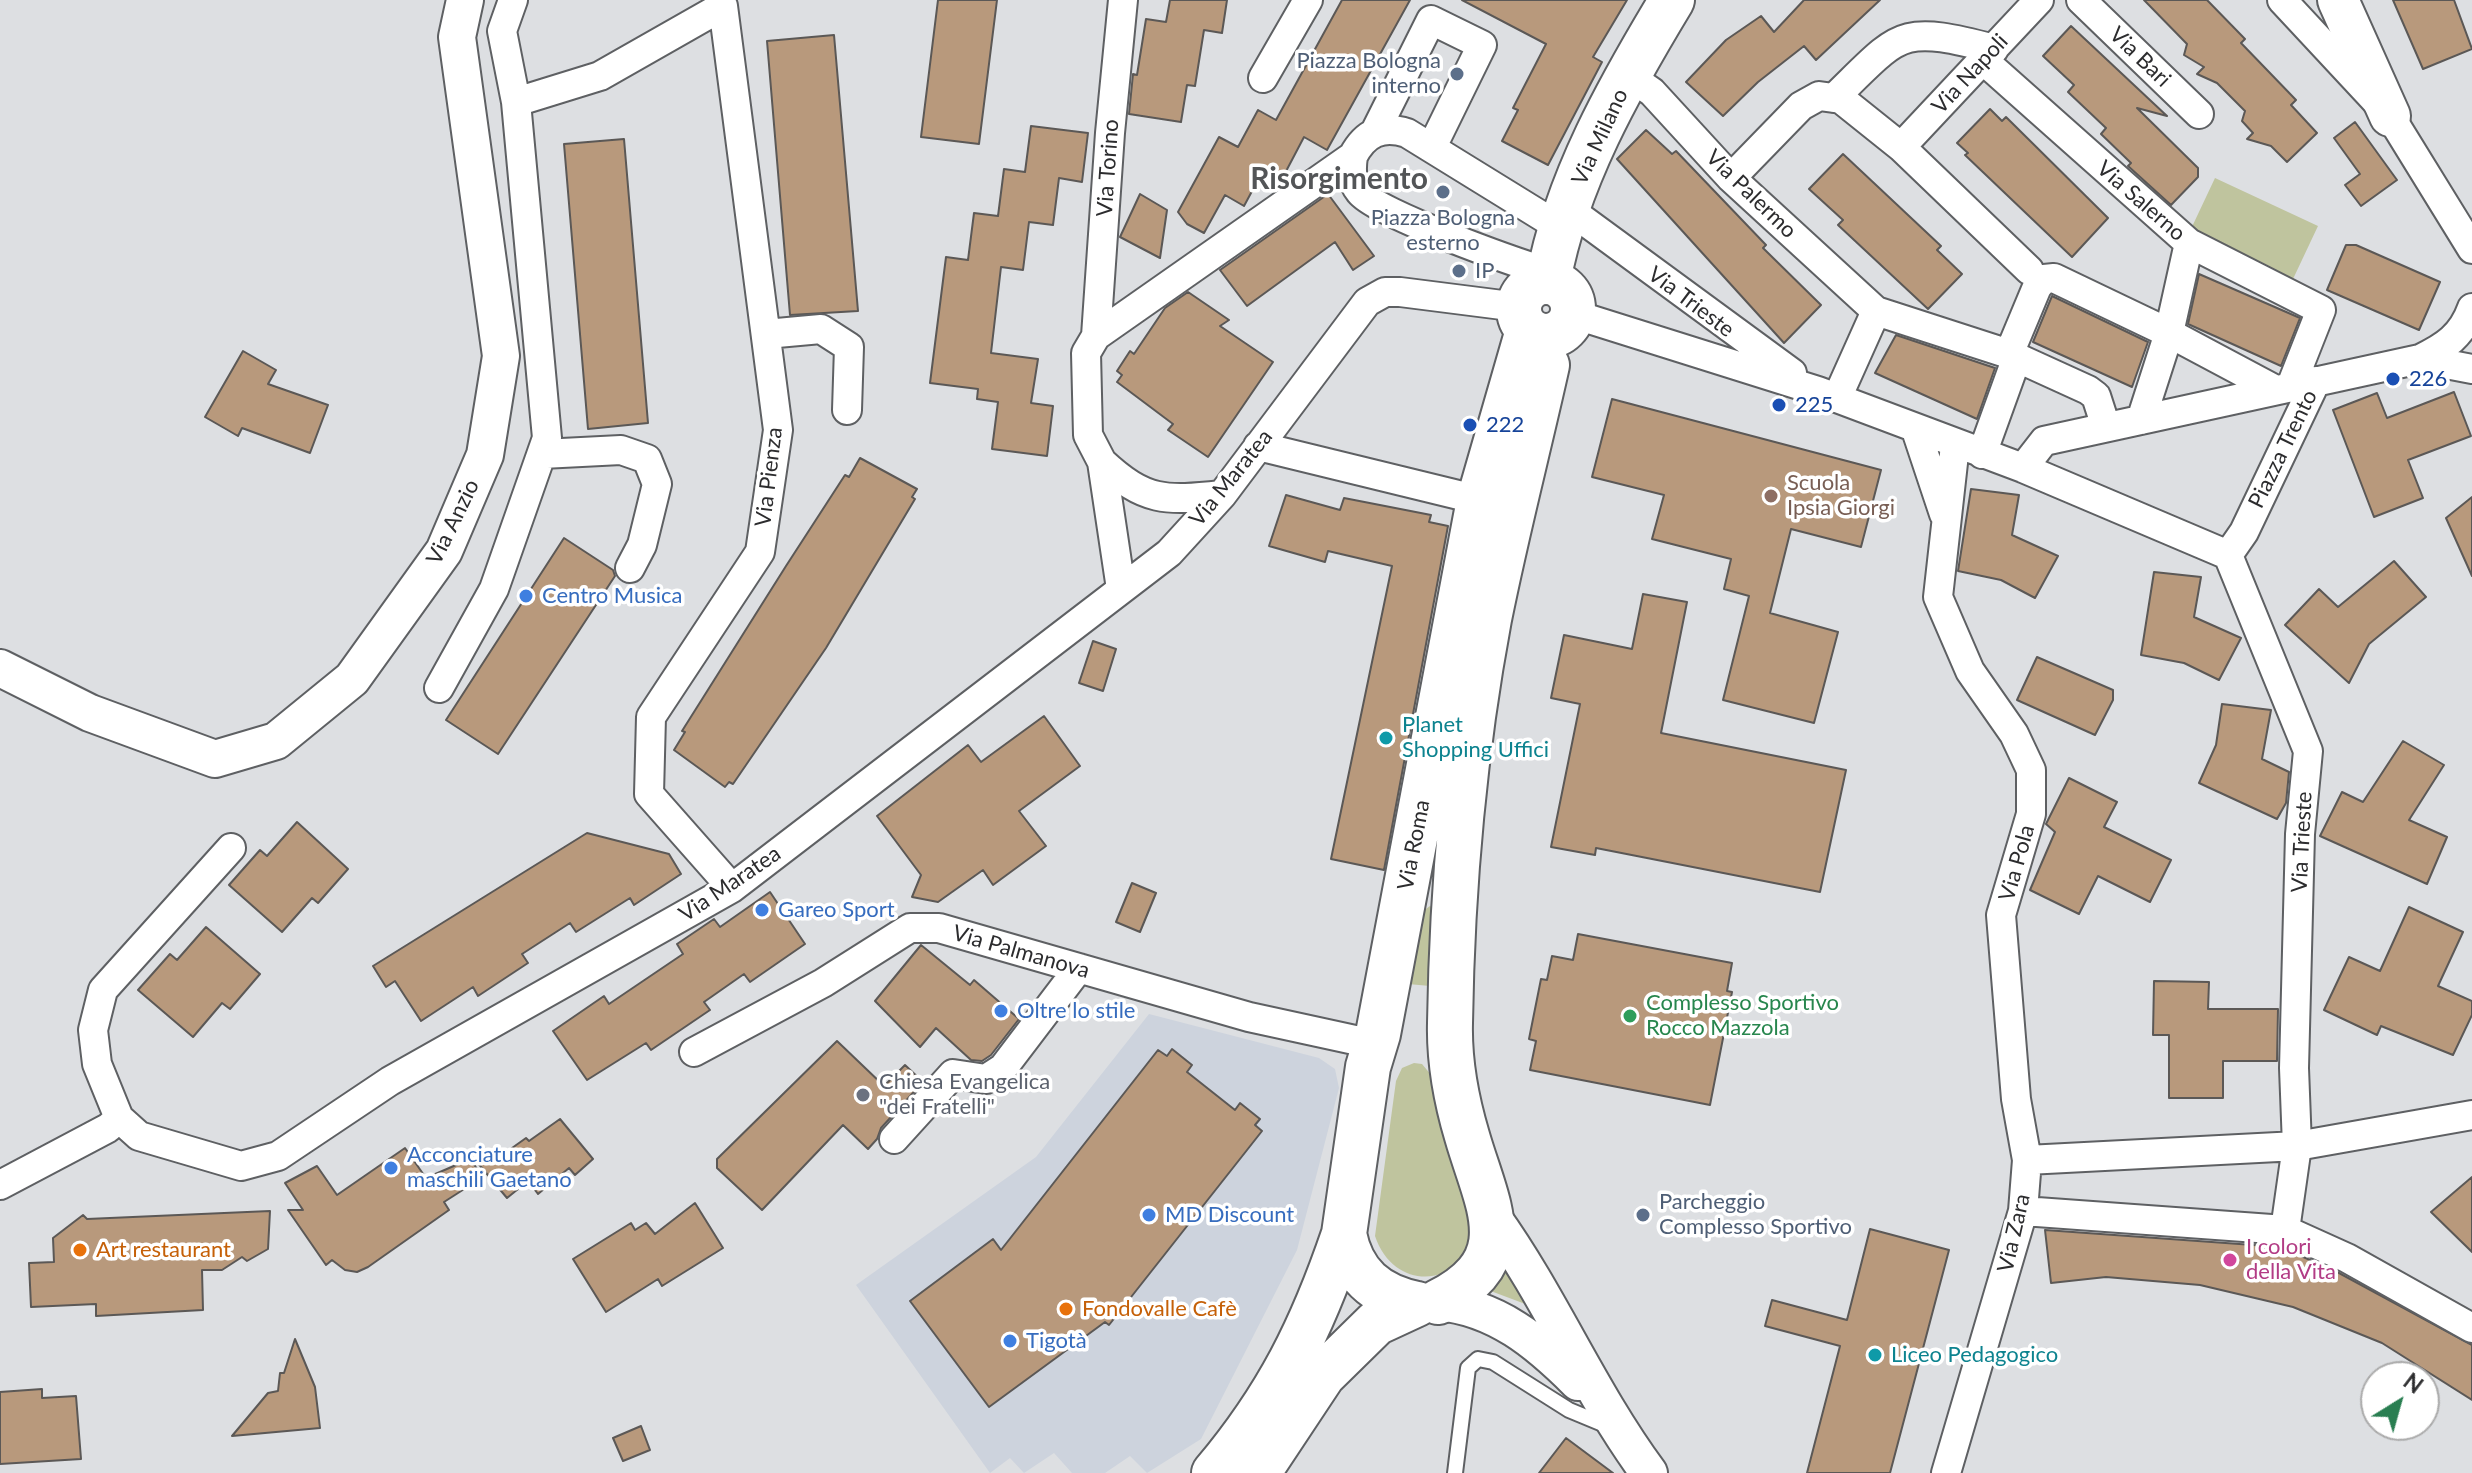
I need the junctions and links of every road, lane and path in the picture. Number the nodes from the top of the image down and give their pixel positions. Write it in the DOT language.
graph roads {
  1 [pos="465,0"];
  2 [pos="513,0"];
  3 [pos="1123,0"];
  4 [pos="1308,0"];
  5 [pos="1672,0"];
  6 [pos="2039,0"];
  7 [pos="2081,0"];
  8 [pos="2282,0"];
  9 [pos="2338,0"];
  10 [pos="726,3"];
  11 [pos="1988,55"];
  12 [pos="1629,76"];
  13 [pos="1263,78"];
  14 [pos="1834,98"];
  15 [pos="516,102"];
  16 [pos="2199,114"];
  17 [pos="2390,116"];
  18 [pos="1375,132"];
  19 [pos="1432,147"];
  20 [pos="1901,147"];
  21 [pos="1353,156"];
  22 [pos="1731,178"];
  23 [pos="1564,218"];
  24 [pos="2189,243"];
  25 [pos="2472,249"];
  26 [pos="2029,270"];
  27 [pos="1545,307"];
  28 [pos="2472,308"];
  29 [pos="1876,311"];
  30 [pos="2169,333"];
  31 [pos="766,334"];
  32 [pos="1096,336"];
  33 [pos="2013,356"];
  34 [pos="2420,359"];
  35 [pos="2472,369"];
  36 [pos="2294,385"];
  37 [pos="1828,395"];
  38 [pos="847,410"];
  39 [pos="2141,420"];
  40 [pos="2106,427"];
  41 [pos="1916,430"];
  42 [pos="1258,446"];
  43 [pos="1968,449"];
  44 [pos="542,454"];
  45 [pos="1102,462"];
  46 [pos="2023,468"];
  47 [pos="1222,495"];
  48 [pos="1479,500"];
  49 [pos="1946,522"];
  50 [pos="2228,555"];
  51 [pos="630,568"];
  52 [pos="1121,589"];
  53 [pos="0,668"];
  54 [pos="439,688"];
  55 [pos="231,848"];
  56 [pos="732,888"];
  57 [pos="1079,968"];
  58 [pos="1376,1039"];
  59 [pos="694,1052"];
  60 [pos="1449,1055"];
  61 [pos="2472,1115"];
  62 [pos="119,1118"];
  63 [pos="894,1139"];
  64 [pos="2297,1146"];
  65 [pos="2027,1160"];
  66 [pos="0,1185"];
  67 [pos="2023,1211"];
  68 [pos="1493,1218"];
  69 [pos="2285,1230"];
  70 [pos="1344,1234"];
  71 [pos="1428,1303"];
  72 [pos="2472,1328"];
  73 [pos="1610,1418"];
  74 [pos="1214,1473"];
  75 [pos="1258,1473"];
  76 [pos="1455,1473"];
  77 [pos="1649,1473"];
  78 [pos="1946,1473"];
  1 -- 53 [label="street, Via Anzio"];
  2 -- 15 [label="street"];
  3 -- 32 [label="street, Via Torino"];
  4 -- 13 [label="street"];
  5 -- 12 [label="main road, Via Milano"];
  6 -- 11 [label="street, Via Napoli"];
  7 -- 16 [label="street, Via Bari"];
  8 -- 17 [label="street"];
  9 -- 17 [label="main road"];
  10 -- 15 [label="street, Via Pienza"];
  10 -- 31 [label="street, Via Pienza"];
  11 -- 14 [label="street, Via Salerno"];
  11 -- 20 [label="street, Via Napoli"];
  11 -- 24 [label="street, Via Salerno"];
  12 -- 22 [label="street, Via Palermo"];
  12 -- 23 [label="main road, Via Milano"];
  14 -- 20 [label="street"];
  14 -- 22 [label="street"];
  15 -- 44 [label="street"];
  17 -- 25 [label="street"];
  18 -- 19 [label="street, Via Trieste"];
  18 -- 19 [label="street"];
  18 -- 21 [label="street"];
  19 -- 23 [label="street, Via Trieste"];
  20 -- 26 [label="street"];
  21 -- 27 [label="street"];
  21 -- 32 [label="street"];
  22 -- 29 [label="street, Via Palermo"];
  23 -- 27 [label="main road, Via Milano"];
  23 -- 37 [label="street, Via Trieste"];
  24 -- 30 [label="street"];
  24 -- 36 [label="street, Via Salerno"];
  27 -- 37 [label="street, Via Trieste"];
  27 -- 42 [label="street, Via Maratea"];
  27 -- 48 [label="main road, Via Roma"];
  27 -- 60 [label="main road, Via Roma"];
  28 -- 34 [label="street"];
  29 -- 33 [label="street, Via Palermo"];
  29 -- 37 [label="street"];
  30 -- 33 [label="street"];
  30 -- 36 [label="street"];
  30 -- 39 [label="street"];
  31 -- 38 [label="street"];
  31 -- 56 [label="street, Via Pienza"];
  32 -- 45 [label="street, Via Torino"];
  33 -- 40 [label="street, Via Palermo"];
  33 -- 43 [label="street"];
  34 -- 35 [label="street"];
  34 -- 36 [label="street"];
  36 -- 39 [label="street, Piazza Trento"];
  36 -- 50 [label="street, Piazza Trento"];
  37 -- 41 [label="street, Via Trieste"];
  39 -- 40 [label="street, Piazza Trento"];
  40 -- 46 [label="street, Piazza Trento"];
  41 -- 43 [label="street, Via Trieste"];
  41 -- 49 [label="street"];
  42 -- 47 [label="street, Via Maratea"];
  42 -- 48 [label="street"];
  43 -- 46 [label="street, Via Trieste"];
  43 -- 49 [label="street, Via Pola"];
  44 -- 51 [label="street"];
  44 -- 54 [label="street"];
  45 -- 47 [label="street"];
  45 -- 52 [label="street, Via Torino"];
  46 -- 50 [label="street"];
  47 -- 52 [label="street, Via Maratea"];
  48 -- 58 [label="main road, Via Roma"];
  49 -- 65 [label="street, Via Pola"];
  50 -- 64 [label="street, Via Trieste"];
  52 -- 56 [label="street, Via Maratea"];
  55 -- 62 [label="street"];
  56 -- 62 [label="street, Via Maratea"];
  57 -- 58 [label="street, Via Palmanova"];
  57 -- 59 [label="street, Via Palmanova"];
  57 -- 63 [label="street"];
  58 -- 60 [label="main road"];
  58 -- 70 [label="main road, Via Roma"];
  60 -- 68 [label="main road, Via Roma"];
  61 -- 64 [label="street"];
  62 -- 66 [label="street"];
  64 -- 65 [label="street"];
  64 -- 69 [label="street, Via Trieste"];
  65 -- 67 [label="street, Via Zara"];
  67 -- 69 [label="street"];
  67 -- 78 [label="street, Via Zara"];
  68 -- 71 [label="main road, Via Roma"];
  68 -- 73 [label="street, Via Roma"];
  69 -- 72 [label="street"];
  70 -- 71 [label="main road, Via Roma"];
  70 -- 74 [label="main road"];
  71 -- 73 [label="street, Via Roma"];
  71 -- 75 [label="main road"];
  73 -- 76 [label="lane"];
  73 -- 77 [label="street, Via Roma"];
}
